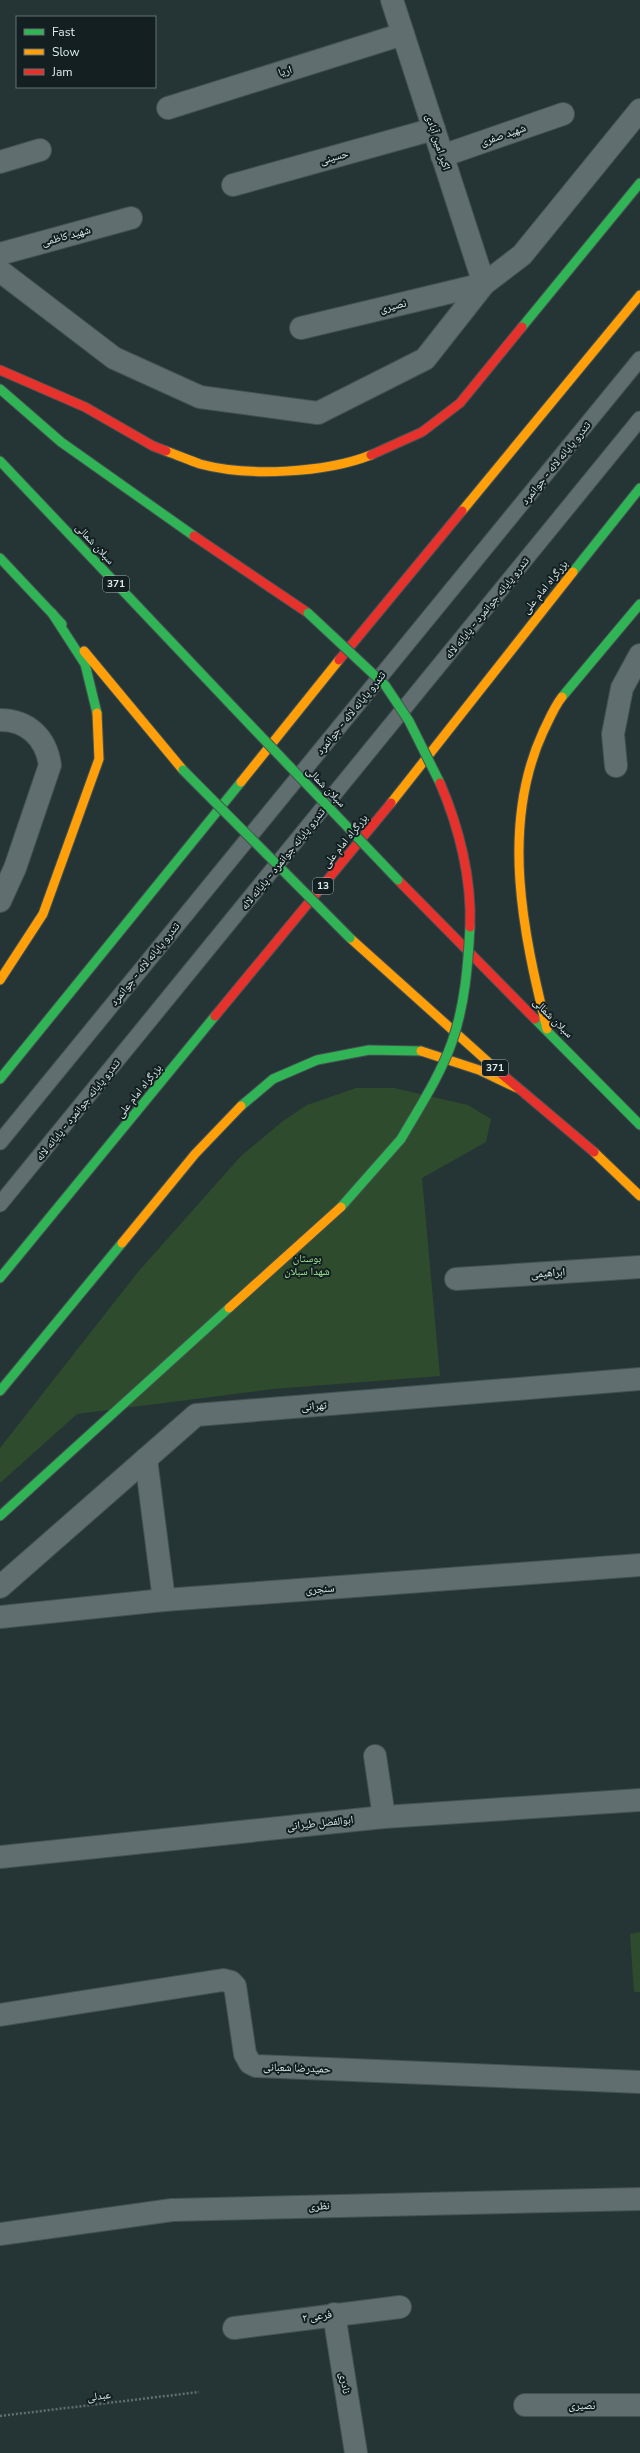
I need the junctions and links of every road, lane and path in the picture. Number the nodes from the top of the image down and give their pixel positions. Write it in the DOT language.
graph roads {
  1 [pos="392,0"];
  2 [pos="403,34"];
  3 [pos="168,108"];
  4 [pos="640,110"];
  5 [pos="563,114"];
  6 [pos="434,129"];
  7 [pos="40,150"];
  8 [pos="442,156"];
  9 [pos="0,162"];
  10 [pos="640,183"];
  11 [pos="233,185"];
  12 [pos="131,218"];
  13 [pos="0,254"];
  14 [pos="0,271"];
  15 [pos="484,284"];
  16 [pos="640,295"];
  17 [pos="301,328"];
  18 [pos="640,359"];
  19 [pos="0,370"];
  20 [pos="0,389"];
  21 [pos="640,419"];
  22 [pos="0,461"];
  23 [pos="640,488"];
  24 [pos="0,558"];
  25 [pos="640,604"];
  26 [pos="52,613"];
  27 [pos="640,655"];
  28 [pos="0,720"];
  29 [pos="616,766"];
  30 [pos="8,868"];
  31 [pos="0,901"];
  32 [pos="0,980"];
  33 [pos="547,1029"];
  34 [pos="0,1079"];
  35 [pos="517,1088"];
  36 [pos="640,1125"];
  37 [pos="0,1142"];
  38 [pos="640,1196"];
  39 [pos="0,1204"];
  40 [pos="640,1267"];
  41 [pos="0,1278"];
  42 [pos="456,1279"];
  43 [pos="640,1379"];
  44 [pos="0,1391"];
  45 [pos="146,1459"];
  46 [pos="0,1516"];
  47 [pos="640,1565"];
  48 [pos="0,1587"];
  49 [pos="164,1600"];
  50 [pos="0,1617"];
  51 [pos="375,1756"];
  52 [pos="640,1800"];
  53 [pos="384,1817"];
  54 [pos="0,1857"];
  55 [pos="0,2015"];
  56 [pos="640,2082"];
  57 [pos="640,2199"];
  58 [pos="0,2234"];
  59 [pos="400,2307"];
  60 [pos="334,2314"];
  61 [pos="234,2328"];
  62 [pos="199,2392"];
  63 [pos="525,2405"];
  64 [pos="640,2405"];
  65 [pos="0,2416"];
  66 [pos="356,2453"];
  1 -- 2 [label="street, اکبر امین آبادی"];
  2 -- 3 [label="street, اریا"];
  2 -- 6 [label="street, اکبر امین آبادی"];
  4 -- 15 [label="street"];
  5 -- 8 [label="street, شهید صفری"];
  6 -- 8 [label="street, اکبر امین آبادی"];
  6 -- 11 [label="street, حسینی"];
  7 -- 9 [label="street"];
  8 -- 15 [label="street, اکبر امین آبادی"];
  10 -- 19 [label="main road"];
  12 -- 13 [label="street, شهید کاظمی"];
  14 -- 15 [label="street"];
  15 -- 17 [label="street, نصیری"];
  16 -- 34 [label="main road"];
  18 -- 37 [label="lane, تندرو پایانه لاله - جوانمرد"];
  20 -- 46 [label="main road, bridge"];
  21 -- 39 [label="lane, تندرو پایانه جوانمرد - پایانه لاله"];
  22 -- 33 [label="main road, سبلان شمالی / 371, bridge"];
  23 -- 41 [label="main road, بزرگراه امام علی / 13"];
  24 -- 26 [label="main road, 371"];
  25 -- 33 [label="main road"];
  26 -- 32 [label="main road"];
  26 -- 35 [label="main road, 371, bridge"];
  27 -- 29 [label="street"];
  28 -- 30 [label="street"];
  30 -- 31 [label="street"];
  33 -- 36 [label="main road, سبلان شمالی / 371"];
  35 -- 38 [label="main road, 371"];
  35 -- 44 [label="main road"];
  40 -- 42 [label="street, ابراهیمی"];
  43 -- 45 [label="street, تهرانی"];
  45 -- 48 [label="street, تهرانی"];
  45 -- 49 [label="street"];
  47 -- 49 [label="street, سنجری"];
  49 -- 50 [label="street, سنجری"];
  51 -- 53 [label="street"];
  52 -- 53 [label="street, ابوالفضل طیرانی"];
  53 -- 54 [label="street, ابوالفضل طیرانی"];
  55 -- 56 [label="street, حمیدرضا شعبانی"];
  57 -- 58 [label="street, نظری"];
  59 -- 60 [label="street, فرعی ۲"];
  60 -- 61 [label="street, فرعی ۲"];
  60 -- 66 [label="street, نادری"];
  62 -- 65 [label="path, عبدلی"];
  63 -- 64 [label="street, نصیری"];
}
